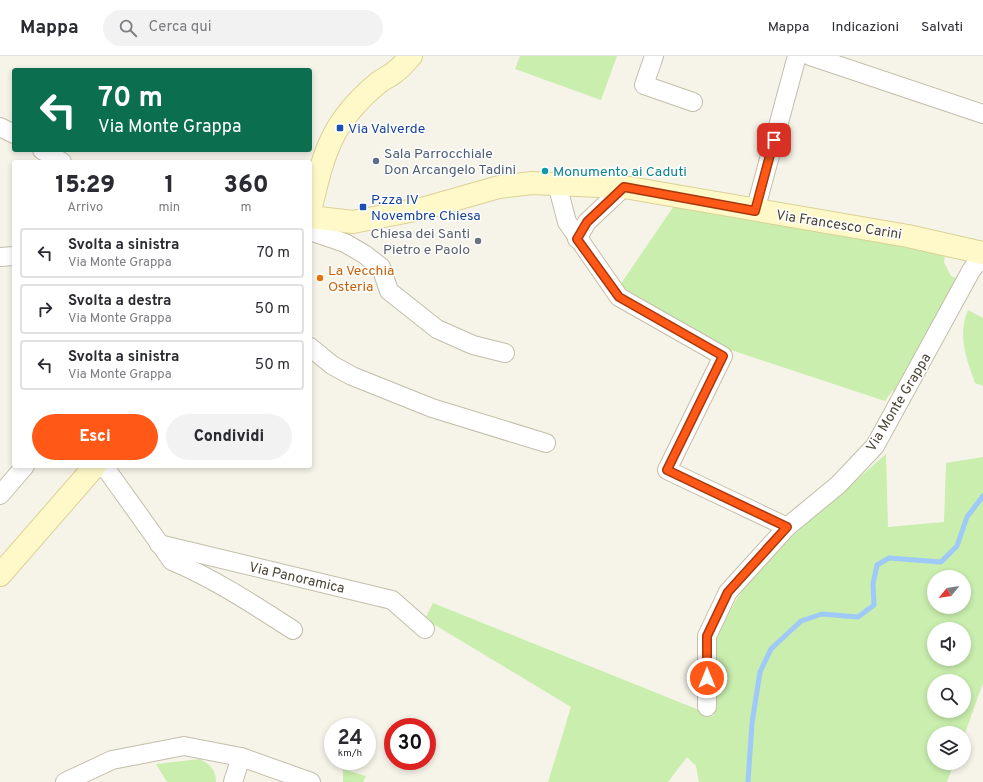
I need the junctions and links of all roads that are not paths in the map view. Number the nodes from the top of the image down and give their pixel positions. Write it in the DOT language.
graph roads {
  1 [pos="411,56"];
  2 [pos="654,56"];
  3 [pos="797,56"];
  4 [pos="810,56"];
  5 [pos="693,102"];
  6 [pos="983,114"];
  7 [pos="0,127"];
  8 [pos="12,133"];
  9 [pos="45,152"];
  10 [pos="59,160"];
  11 [pos="557,184"];
  12 [pos="624,187"];
  13 [pos="312,203"];
  14 [pos="755,211"];
  15 [pos="312,217"];
  16 [pos="312,232"];
  17 [pos="577,239"];
  18 [pos="983,253"];
  19 [pos="12,256"];
  20 [pos="0,257"];
  21 [pos="983,257"];
  22 [pos="312,350"];
  23 [pos="505,353"];
  24 [pos="546,443"];
  25 [pos="23,468"];
  26 [pos="93,468"];
  27 [pos="105,468"];
  28 [pos="0,495"];
  29 [pos="787,527"];
  30 [pos="159,544"];
  31 [pos="0,575"];
  32 [pos="425,629"];
  33 [pos="293,630"];
  34 [pos="707,707"];
  35 [pos="241,757"];
  36 [pos="65,782"];
  37 [pos="233,782"];
  38 [pos="311,782"];
  1 -- 13 [label="street"];
  2 -- 5 [label="street"];
  3 -- 14 [label="street"];
  4 -- 6 [label="street"];
  7 -- 8 [label="street"];
  9 -- 10 [label="street"];
  11 -- 12 [label="street, Via Francesco Carini"];
  11 -- 15 [label="street, Via Francesco Carini"];
  11 -- 17 [label="street"];
  12 -- 14 [label="street, Via Francesco Carini"];
  12 -- 17 [label="street"];
  14 -- 18 [label="street, Via Francesco Carini"];
  16 -- 23 [label="street"];
  17 -- 29 [label="street"];
  19 -- 20 [label="street"];
  21 -- 29 [label="street, Via Monte Grappa"];
  22 -- 24 [label="street"];
  25 -- 28 [label="street"];
  26 -- 31 [label="street"];
  27 -- 30 [label="street"];
  29 -- 34 [label="street, Via Monte Grappa"];
  30 -- 32 [label="street, Via Panoramica"];
  30 -- 33 [label="street"];
  35 -- 36 [label="street"];
  35 -- 37 [label="street"];
  35 -- 38 [label="street"];
}
